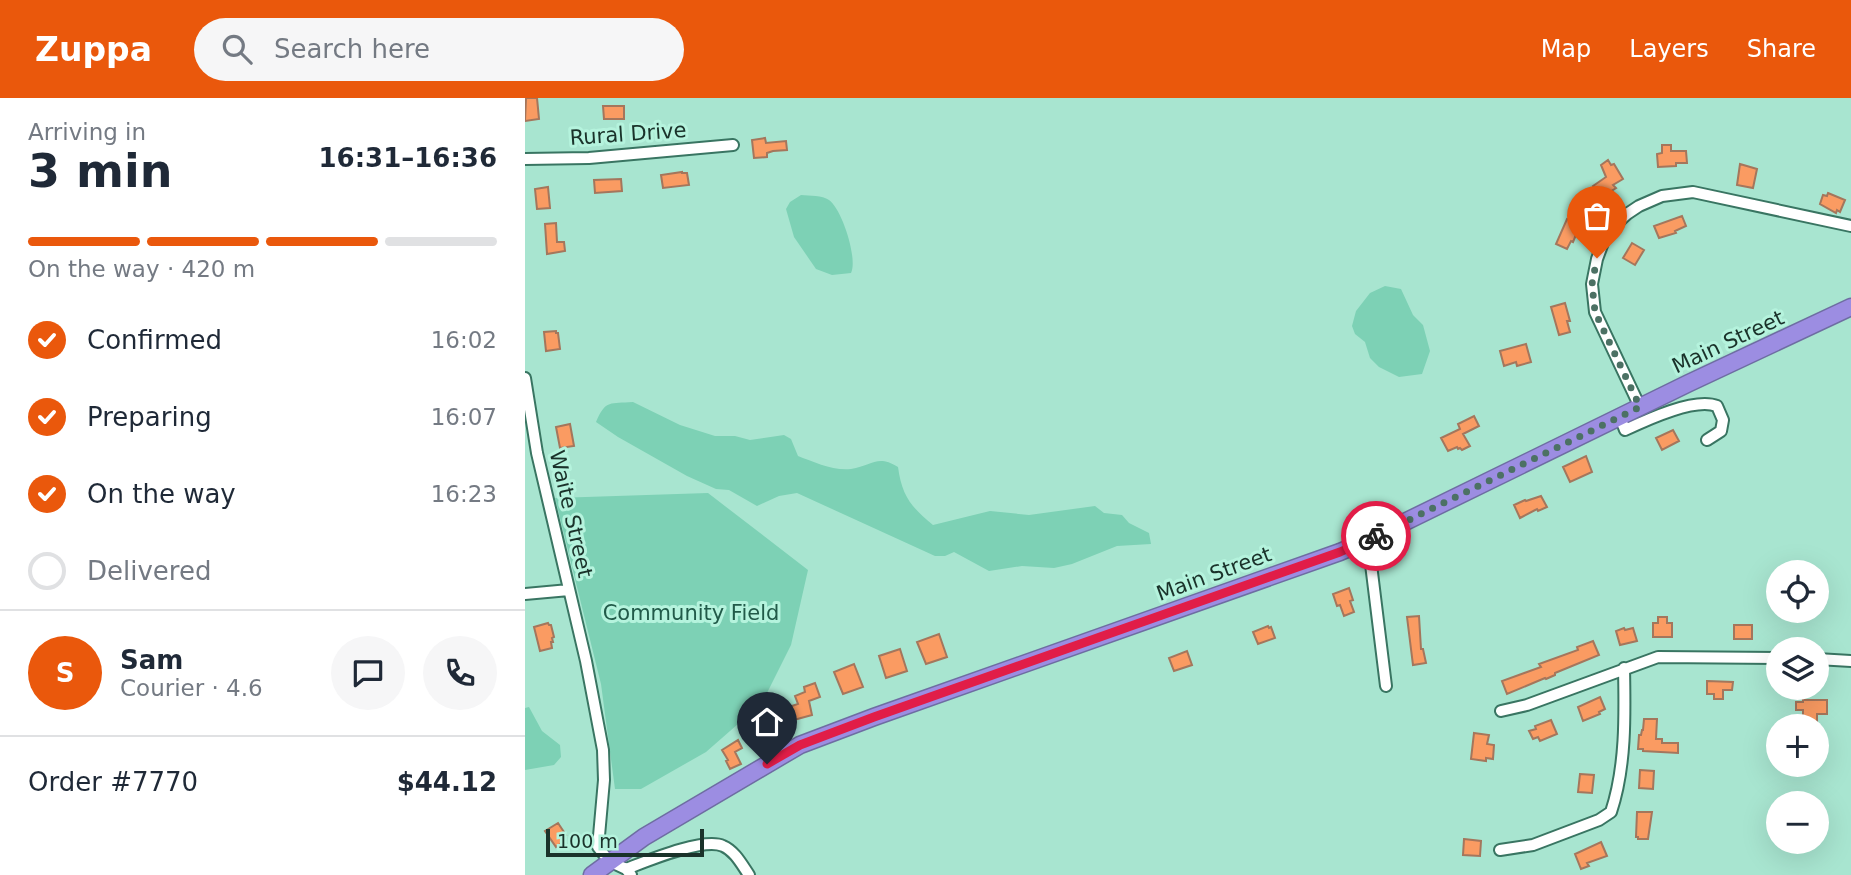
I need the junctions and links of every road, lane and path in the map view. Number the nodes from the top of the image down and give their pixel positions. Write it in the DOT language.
graph roads {
  1 [pos="733,145"];
  2 [pos="525,159"];
  3 [pos="1851,226"];
  4 [pos="1851,307"];
  5 [pos="525,378"];
  6 [pos="1640,407"];
  7 [pos="1620,417"];
  8 [pos="1707,440"];
  9 [pos="1368,540"];
  10 [pos="569,590"];
  11 [pos="525,594"];
  12 [pos="1766,658"];
  13 [pos="1829,660"];
  14 [pos="1851,661"];
  15 [pos="1624,668"];
  16 [pos="1386,686"];
  17 [pos="1501,711"];
  18 [pos="1500,850"];
  19 [pos="609,861"];
  20 [pos="629,872"];
  21 [pos="592,875"];
  22 [pos="749,875"];
  1 -- 2 [label="street, Rural Drive"];
  3 -- 6 [label="street"];
  4 -- 6 [label="highway, Main Street"];
  5 -- 10 [label="street, Waite Street"];
  6 -- 7 [label="highway, Main Street"];
  7 -- 8 [label="street"];
  7 -- 9 [label="highway, Main Street"];
  9 -- 16 [label="street"];
  9 -- 19 [label="highway, Main Street"];
  10 -- 11 [label="street"];
  10 -- 19 [label="street, Waite Street"];
  12 -- 15 [label="street"];
  13 -- 14 [label="street"];
  15 -- 17 [label="street"];
  15 -- 18 [label="street"];
  19 -- 20 [label="street"];
  19 -- 21 [label="highway, Main Street"];
  20 -- 22 [label="street"];
}
